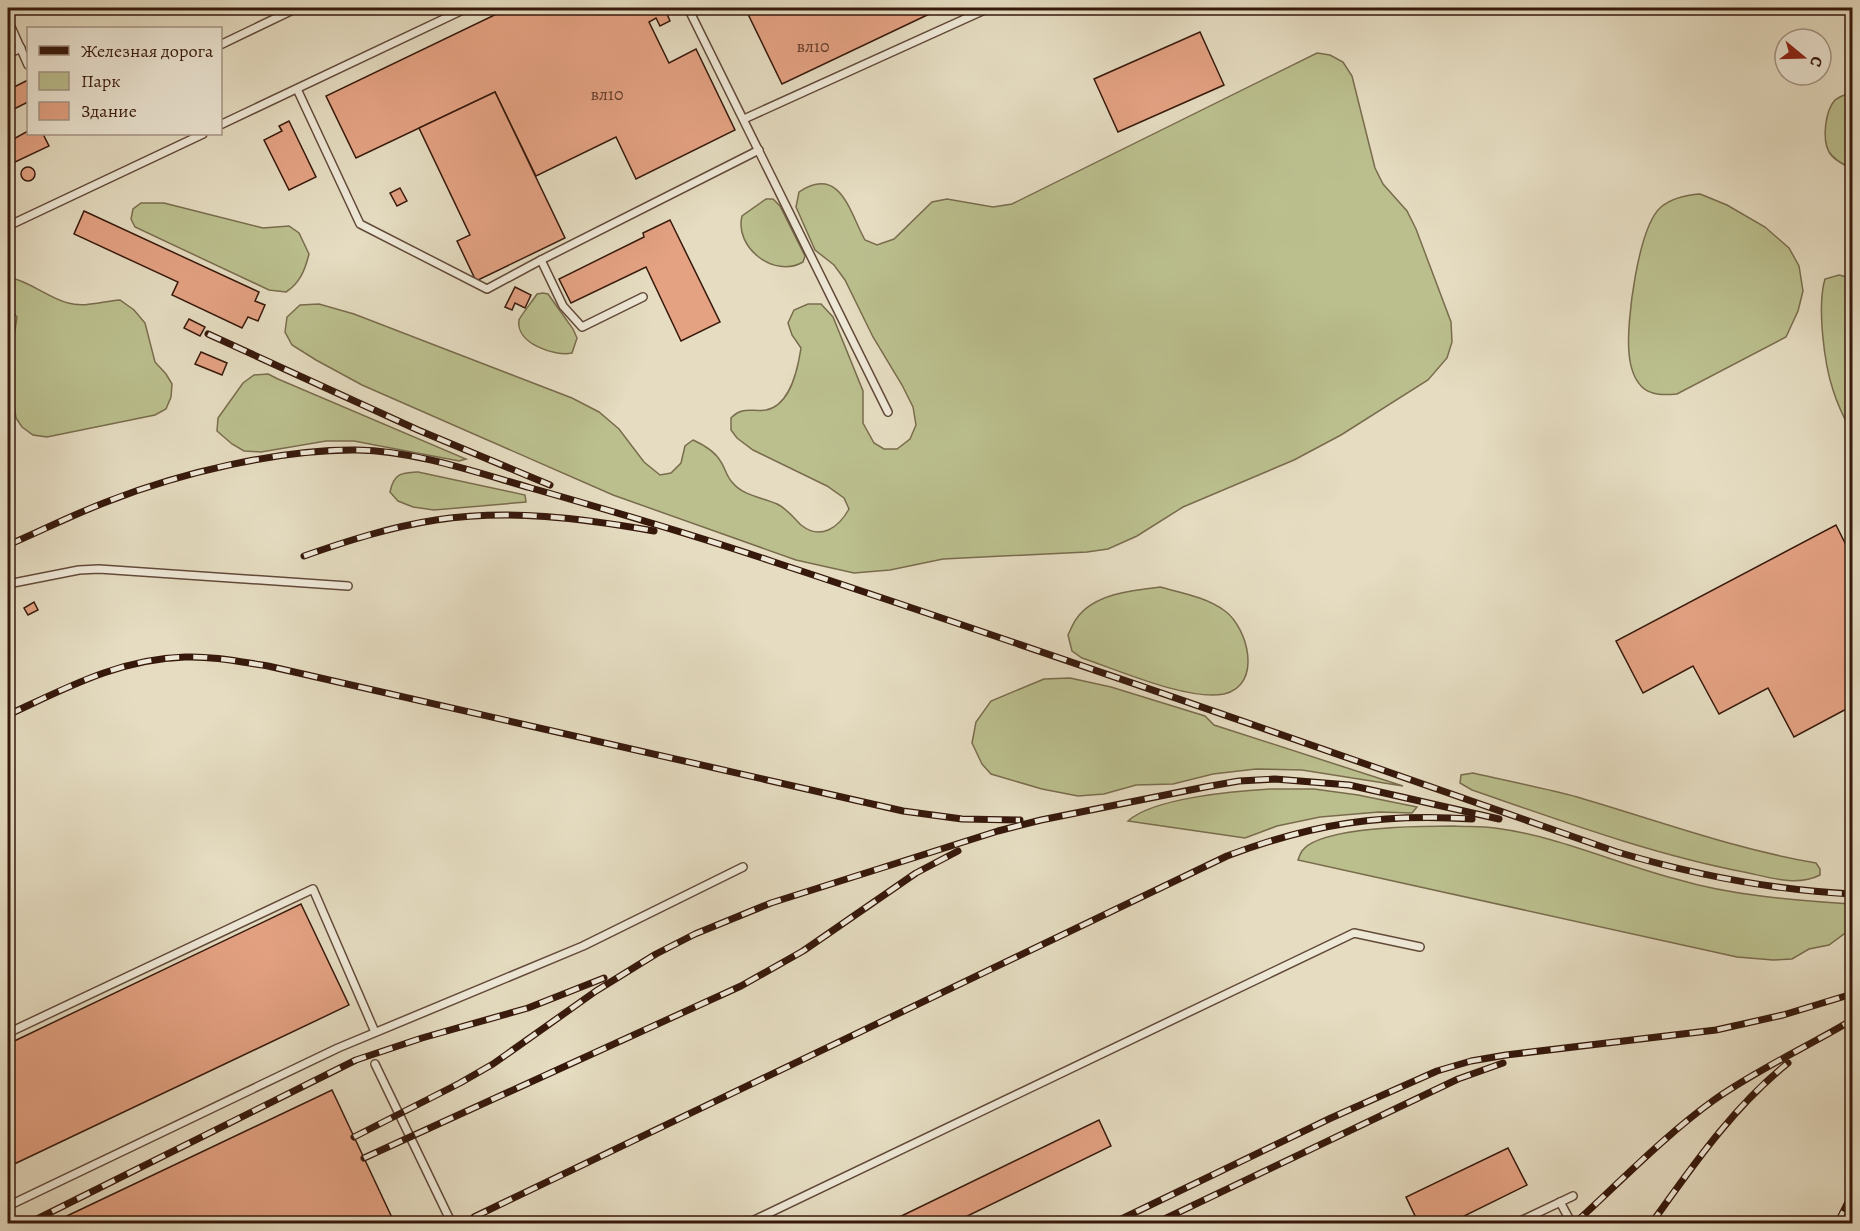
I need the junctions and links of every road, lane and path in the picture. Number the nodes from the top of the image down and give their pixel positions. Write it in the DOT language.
graph roads {
  1 [pos="297,8"];
  2 [pos="467,8"];
  3 [pos="688,8"];
  4 [pos="989,8"];
  5 [pos="8,20"];
  6 [pos="222,44"];
  7 [pos="21,48"];
  8 [pos="8,54"];
  9 [pos="27,63"];
  10 [pos="297,89"];
  11 [pos="744,119"];
  12 [pos="222,124"];
  13 [pos="200,135"];
  14 [pos="759,150"];
  15 [pos="8,226"];
  16 [pos="541,260"];
  17 [pos="643,297"];
  18 [pos="888,412"];
  19 [pos="8,584"];
  20 [pos="348,586"];
  21 [pos="743,867"];
  22 [pos="1420,946"];
  23 [pos="375,1032"];
  24 [pos="8,1033"];
  25 [pos="375,1064"];
  26 [pos="1573,1196"];
  27 [pos="1560,1202"];
  28 [pos="8,1206"];
  29 [pos="452,1224"];
  30 [pos="746,1224"];
  31 [pos="1514,1224"];
  32 [pos="1572,1224"];
  1 -- 6 [label="lane"];
  2 -- 10 [label="lane"];
  3 -- 11 [label="lane"];
  4 -- 11 [label="lane"];
  5 -- 7 [label="lane"];
  7 -- 8 [label="lane"];
  7 -- 9 [label="lane"];
  10 -- 12 [label="lane"];
  10 -- 16 [label="lane"];
  11 -- 14 [label="lane"];
  13 -- 15 [label="lane"];
  14 -- 16 [label="lane"];
  14 -- 18 [label="lane"];
  16 -- 17 [label="lane"];
  19 -- 20 [label="lane"];
  21 -- 23 [label="lane"];
  22 -- 30 [label="lane"];
  23 -- 24 [label="lane"];
  23 -- 28 [label="lane"];
  25 -- 29 [label="lane"];
  26 -- 27 [label="lane"];
  27 -- 31 [label="lane"];
  27 -- 32 [label="lane"];
}
